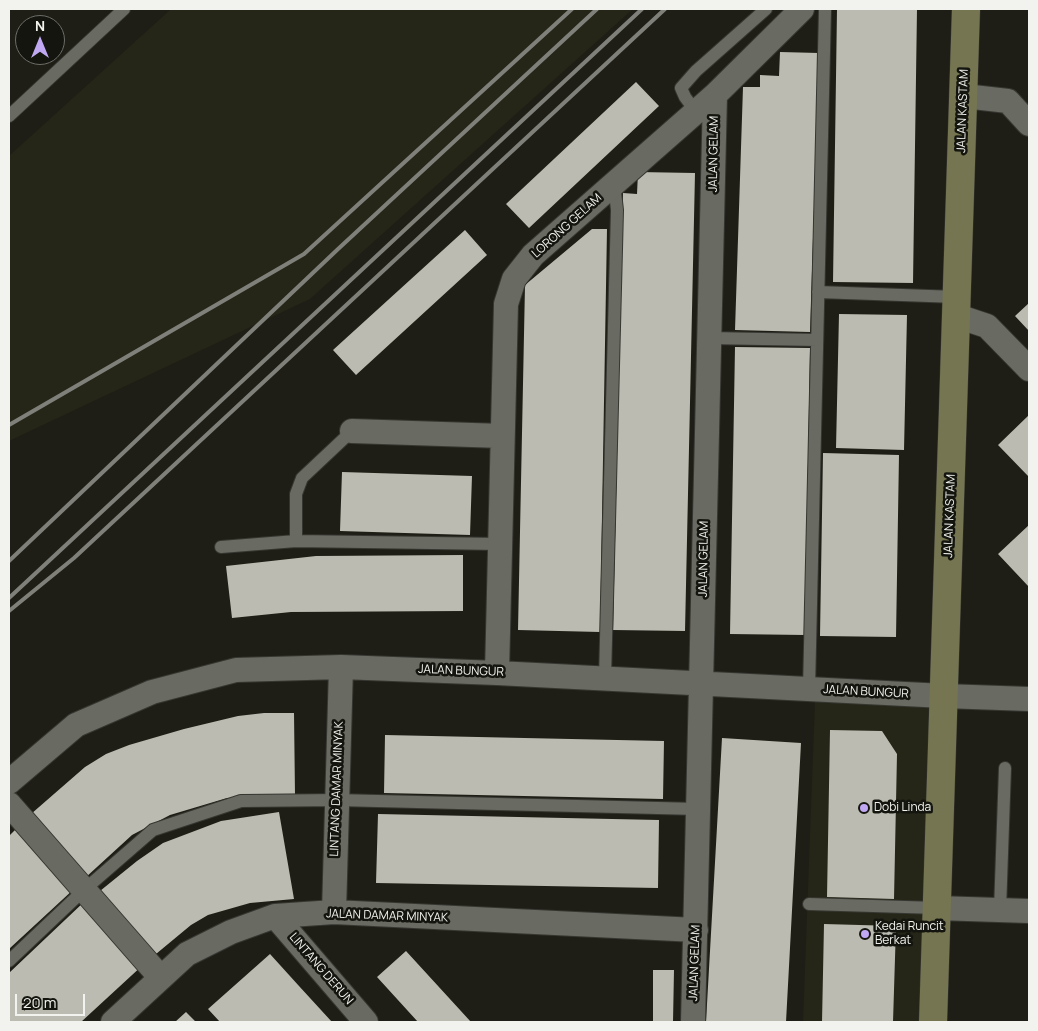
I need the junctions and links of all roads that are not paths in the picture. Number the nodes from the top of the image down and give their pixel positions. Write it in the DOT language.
graph roads {
  1 [pos="124,9"];
  2 [pos="766,9"];
  3 [pos="802,9"];
  4 [pos="825,9"];
  5 [pos="966,9"];
  6 [pos="715,95"];
  7 [pos="964,96"];
  8 [pos="696,112"];
  9 [pos="9,116"];
  10 [pos="1029,124"];
  11 [pos="614,184"];
  12 [pos="818,292"];
  13 [pos="957,307"];
  14 [pos="709,338"];
  15 [pos="817,340"];
  16 [pos="1029,369"];
  17 [pos="352,431"];
  18 [pos="502,436"];
  19 [pos="296,541"];
  20 [pos="500,544"];
  21 [pos="221,547"];
  22 [pos="340,667"];
  23 [pos="497,673"];
  24 [pos="605,678"];
  25 [pos="701,683"];
  26 [pos="809,689"];
  27 [pos="944,696"];
  28 [pos="1029,699"];
  29 [pos="1004,768"];
  30 [pos="9,782"];
  31 [pos="337,800"];
  32 [pos="9,804"];
  33 [pos="698,809"];
  34 [pos="84,890"];
  35 [pos="809,904"];
  36 [pos="937,908"];
  37 [pos="1000,910"];
  38 [pos="1029,911"];
  39 [pos="334,912"];
  40 [pos="275,916"];
  41 [pos="696,930"];
  42 [pos="9,961"];
  43 [pos="161,978"];
  44 [pos="113,1022"];
  45 [pos="366,1022"];
  46 [pos="693,1022"];
  47 [pos="933,1022"];
  1 -- 9 [label="lane"];
  2 -- 8 [label="lane"];
  3 -- 6 [label="street, LORONG GELAM"];
  4 -- 12 [label="lane"];
  5 -- 7 [label="street, JALAN KASTAM"];
  6 -- 8 [label="street, LORONG GELAM"];
  6 -- 14 [label="street, JALAN GELAM"];
  7 -- 10 [label="street"];
  7 -- 13 [label="street, JALAN KASTAM"];
  8 -- 11 [label="street, LORONG GELAM"];
  11 -- 18 [label="street, LORONG GELAM"];
  11 -- 24 [label="lane"];
  12 -- 13 [label="lane"];
  12 -- 15 [label="lane"];
  13 -- 16 [label="street"];
  13 -- 27 [label="street, JALAN KASTAM"];
  14 -- 15 [label="lane"];
  14 -- 25 [label="street, JALAN GELAM"];
  15 -- 26 [label="lane"];
  17 -- 18 [label="street"];
  17 -- 19 [label="lane"];
  18 -- 20 [label="street, LORONG GELAM"];
  19 -- 20 [label="lane"];
  19 -- 21 [label="lane"];
  20 -- 23 [label="street, LORONG GELAM"];
  22 -- 23 [label="street, JALAN BUNGUR"];
  22 -- 30 [label="street, JALAN BUNGUR"];
  22 -- 31 [label="street, LINTANG DAMAR MINYAK"];
  23 -- 24 [label="street, JALAN BUNGUR"];
  24 -- 25 [label="street, JALAN BUNGUR"];
  25 -- 26 [label="street, JALAN BUNGUR"];
  25 -- 33 [label="street, JALAN GELAM"];
  26 -- 27 [label="street, JALAN BUNGUR"];
  27 -- 28 [label="street, JALAN BUNGUR"];
  27 -- 36 [label="street, JALAN KASTAM"];
  29 -- 37 [label="lane"];
  31 -- 33 [label="lane"];
  31 -- 34 [label="lane"];
  31 -- 39 [label="street, LINTANG DAMAR MINYAK"];
  32 -- 34 [label="street"];
  33 -- 41 [label="street, JALAN GELAM"];
  34 -- 42 [label="lane"];
  34 -- 43 [label="street"];
  35 -- 36 [label="lane"];
  36 -- 37 [label="street"];
  36 -- 47 [label="street, JALAN KASTAM"];
  37 -- 38 [label="street"];
  39 -- 40 [label="street, JALAN DAMAR MINYAK"];
  39 -- 41 [label="street, JALAN DAMAR MINYAK"];
  40 -- 43 [label="street, JALAN DAMAR MINYAK"];
  40 -- 45 [label="street, LINTANG DERUN"];
  41 -- 46 [label="street, JALAN GELAM"];
  43 -- 44 [label="street, JALAN DAMAR MINYAK"];
}
